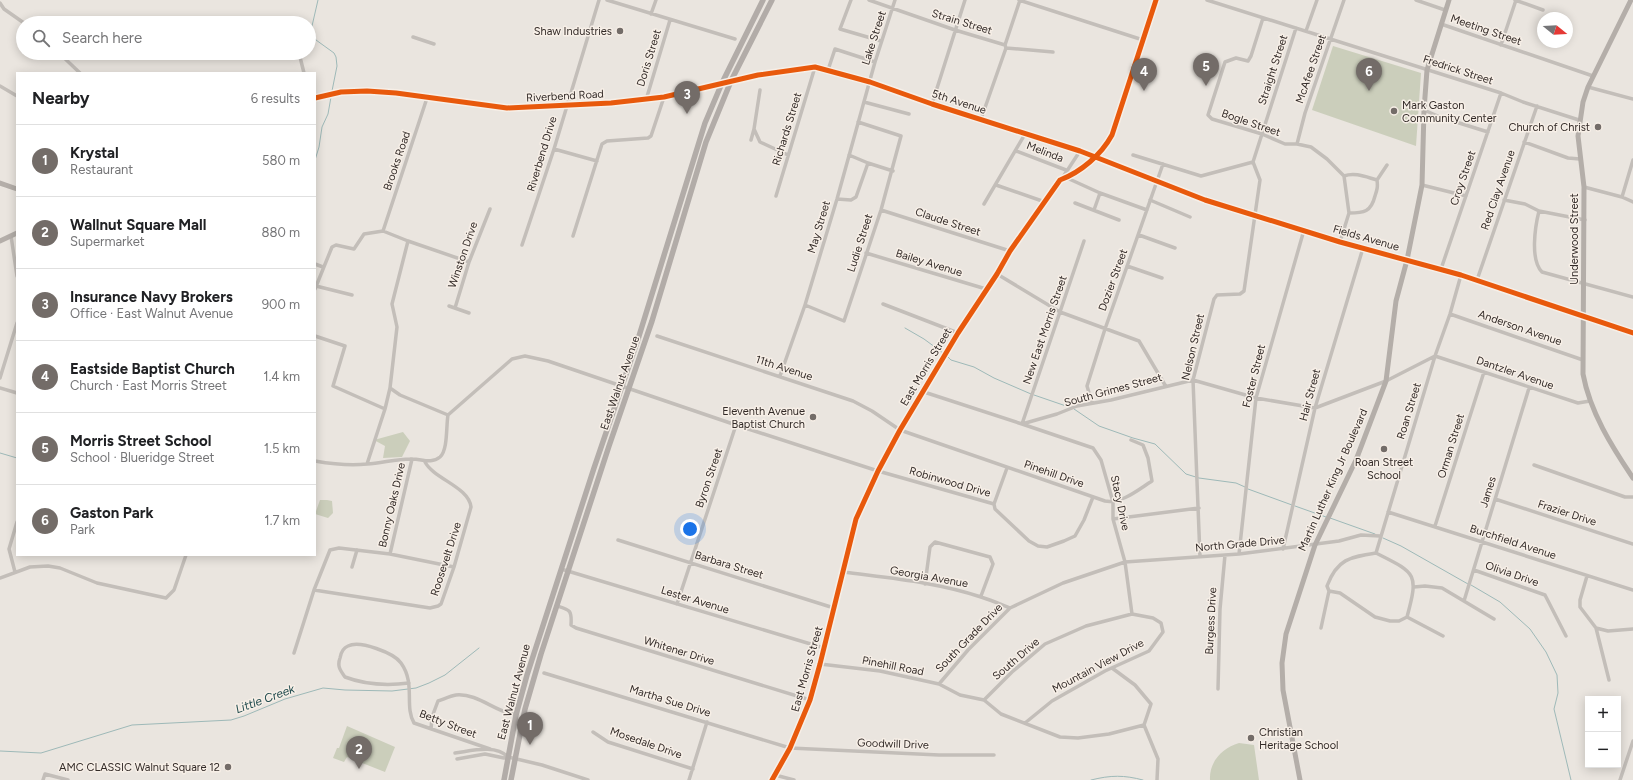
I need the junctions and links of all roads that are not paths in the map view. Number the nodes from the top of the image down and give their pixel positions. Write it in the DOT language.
graph roads {
  1 [pos="599,0"];
  2 [pos="607,0"];
  3 [pos="656,0"];
  4 [pos="763,0"];
  5 [pos="772,0"];
  6 [pos="850,0"];
  7 [pos="869,0"];
  8 [pos="895,0"];
  9 [pos="965,0"];
  10 [pos="1020,0"];
  11 [pos="1156,0"];
  12 [pos="1207,0"];
  13 [pos="1317,0"];
  14 [pos="1344,0"];
  15 [pos="1416,0"];
  16 [pos="1449,0"];
  17 [pos="1516,0"];
  18 [pos="1631,0"];
  19 [pos="0,3"];
  20 [pos="892,9"];
  21 [pos="1445,10"];
  22 [pos="1542,10"];
  23 [pos="651,14"];
  24 [pos="16,17"];
  25 [pos="1263,18"];
  26 [pos="670,20"];
  27 [pos="1441,24"];
  28 [pos="1296,28"];
  29 [pos="955,30"];
  30 [pos="1306,31"];
  31 [pos="413,37"];
  32 [pos="735,39"];
  33 [pos="1331,39"];
  34 [pos="1143,40"];
  35 [pos="881,41"];
  36 [pos="434,44"];
  37 [pos="1501,45"];
  38 [pos="1006,46"];
  39 [pos="1054,52"];
  40 [pos="66,60"];
  41 [pos="301,60"];
  42 [pos="875,62"];
  43 [pos="814,67"];
  44 [pos="828,70"];
  45 [pos="1428,70"];
  46 [pos="79,72"];
  47 [pos="304,72"];
  48 [pos="1593,76"];
  49 [pos="731,81"];
  50 [pos="870,82"];
  51 [pos="722,83"];
  52 [pos="0,86"];
  53 [pos="1588,87"];
  54 [pos="760,90"];
  55 [pos="1501,93"];
  56 [pos="16,95"];
  57 [pos="664,97"];
  58 [pos="316,98"];
  59 [pos="427,98"];
  60 [pos="1633,99"];
  61 [pos="646,100"];
  62 [pos="864,102"];
  63 [pos="932,104"];
  64 [pos="566,105"];
  65 [pos="1537,106"];
  66 [pos="1424,110"];
  67 [pos="909,114"];
  68 [pos="980,119"];
  69 [pos="1580,120"];
  70 [pos="858,122"];
  71 [pos="754,129"];
  72 [pos="1488,132"];
  73 [pos="1025,134"];
  74 [pos="1262,134"];
  75 [pos="757,136"];
  76 [pos="751,140"];
  77 [pos="760,142"];
  78 [pos="1524,142"];
  79 [pos="1297,144"];
  80 [pos="554,149"];
  81 [pos="1016,151"];
  82 [pos="1080,151"];
  83 [pos="849,154"];
  84 [pos="788,155"];
  85 [pos="1133,156"];
  86 [pos="1096,157"];
  87 [pos="1580,159"];
  88 [pos="1633,160"];
  89 [pos="597,161"];
  90 [pos="1253,162"];
  91 [pos="868,163"];
  92 [pos="1163,164"];
  93 [pos="1387,165"];
  94 [pos="1066,170"];
  95 [pos="892,171"];
  96 [pos="1344,176"];
  97 [pos="1067,178"];
  98 [pos="1060,180"];
  99 [pos="1377,180"];
  100 [pos="1157,181"];
  101 [pos="0,183"];
  102 [pos="996,185"];
  103 [pos="1422,185"];
  104 [pos="16,188"];
  105 [pos="1584,188"];
  106 [pos="1100,193"];
  107 [pos="776,196"];
  108 [pos="1466,196"];
  109 [pos="1622,196"];
  110 [pos="837,200"];
  111 [pos="1150,200"];
  112 [pos="1504,200"];
  113 [pos="1046,202"];
  114 [pos="1633,202"];
  115 [pos="1075,203"];
  116 [pos="984,204"];
  117 [pos="490,209"];
  118 [pos="881,210"];
  119 [pos="1094,210"];
  120 [pos="1146,210"];
  121 [pos="1539,211"];
  122 [pos="1349,212"];
  123 [pos="1254,215"];
  124 [pos="1190,217"];
  125 [pos="1119,220"];
  126 [pos="1585,220"];
  127 [pos="1304,230"];
  128 [pos="383,231"];
  129 [pos="16,234"];
  130 [pos="1139,235"];
  131 [pos="11,236"];
  132 [pos="573,236"];
  133 [pos="0,241"];
  134 [pos="408,241"];
  135 [pos="1084,241"];
  136 [pos="1340,242"];
  137 [pos="522,245"];
  138 [pos="1175,248"];
  139 [pos="1363,248"];
  140 [pos="1010,251"];
  141 [pos="866,253"];
  142 [pos="1407,260"];
  143 [pos="469,262"];
  144 [pos="316,264"];
  145 [pos="1127,266"];
  146 [pos="323,267"];
  147 [pos="16,269"];
  148 [pos="660,269"];
  149 [pos="1441,269"];
  150 [pos="668,272"];
  151 [pos="997,274"];
  152 [pos="1462,275"];
  153 [pos="1162,278"];
  154 [pos="1477,280"];
  155 [pos="1584,284"];
  156 [pos="316,288"];
  157 [pos="986,289"];
  158 [pos="352,295"];
  159 [pos="1633,297"];
  160 [pos="882,304"];
  161 [pos="805,305"];
  162 [pos="449,306"];
  163 [pos="455,308"];
  164 [pos="1060,312"];
  165 [pos="469,313"];
  166 [pos="1450,314"];
  167 [pos="1584,318"];
  168 [pos="16,325"];
  169 [pos="1105,329"];
  170 [pos="958,333"];
  171 [pos="1633,333"];
  172 [pos="316,336"];
  173 [pos="656,336"];
  174 [pos="1435,356"];
  175 [pos="1583,360"];
  176 [pos="1484,372"];
  177 [pos="780,376"];
  178 [pos="0,378"];
  179 [pos="1193,380"];
  180 [pos="1386,382"];
  181 [pos="1165,385"];
  182 [pos="622,387"];
  183 [pos="0,388"];
  184 [pos="390,388"];
  185 [pos="1529,388"];
  186 [pos="628,389"];
  187 [pos="924,392"];
  188 [pos="16,393"];
  189 [pos="1256,398"];
  190 [pos="1590,401"];
  191 [pos="1092,403"];
  192 [pos="1315,408"];
  193 [pos="385,409"];
  194 [pos="448,415"];
  195 [pos="1022,424"];
  196 [pos="736,425"];
  197 [pos="900,430"];
  198 [pos="1131,440"];
  199 [pos="412,459"];
  200 [pos="316,461"];
  201 [pos="425,462"];
  202 [pos="367,464"];
  203 [pos="1534,465"];
  204 [pos="1007,468"];
  205 [pos="878,471"];
  206 [pos="1633,478"];
  207 [pos="1093,497"];
  208 [pos="1633,497"];
  209 [pos="1495,499"];
  210 [pos="1113,502"];
  211 [pos="994,504"];
  212 [pos="1199,508"];
  213 [pos="1388,512"];
  214 [pos="1113,519"];
  215 [pos="16,525"];
  216 [pos="1435,526"];
  217 [pos="1380,536"];
  218 [pos="618,540"];
  219 [pos="1482,542"];
  220 [pos="1633,544"];
  221 [pos="1314,545"];
  222 [pos="1283,549"];
  223 [pos="357,550"];
  224 [pos="1376,553"];
  225 [pos="390,554"];
  226 [pos="1239,554"];
  227 [pos="1225,555"];
  228 [pos="186,556"];
  229 [pos="1200,557"];
  230 [pos="1125,562"];
  231 [pos="691,563"];
  232 [pos="454,567"];
  233 [pos="352,568"];
  234 [pos="561,569"];
  235 [pos="1474,570"];
  236 [pos="568,571"];
  237 [pos="15,572"];
  238 [pos="843,572"];
  239 [pos="1587,576"];
  240 [pos="0,578"];
  241 [pos="925,584"];
  242 [pos="1414,587"];
  243 [pos="314,590"];
  244 [pos="1633,590"];
  245 [pos="1329,591"];
  246 [pos="981,596"];
  247 [pos="1464,601"];
  248 [pos="677,604"];
  249 [pos="557,606"];
  250 [pos="834,608"];
  251 [pos="1010,608"];
  252 [pos="1132,614"];
  253 [pos="1407,617"];
  254 [pos="1494,619"];
  255 [pos="1321,628"];
  256 [pos="1596,628"];
  257 [pos="1633,629"];
  258 [pos="1443,636"];
  259 [pos="1566,636"];
  260 [pos="824,648"];
  261 [pos="294,653"];
  262 [pos="820,664"];
  263 [pos="1112,668"];
  264 [pos="544,673"];
  265 [pos="1609,680"];
  266 [pos="409,684"];
  267 [pos="939,684"];
  268 [pos="1218,688"];
  269 [pos="810,700"];
  270 [pos="984,700"];
  271 [pos="516,715"];
  272 [pos="707,722"];
  273 [pos="1025,722"];
  274 [pos="1144,724"];
  275 [pos="431,729"];
  276 [pos="593,732"];
  277 [pos="1633,741"];
  278 [pos="790,748"];
  279 [pos="490,749"];
  280 [pos="455,753"];
  281 [pos="994,755"];
  282 [pos="508,756"];
  283 [pos="515,758"];
  284 [pos="457,759"];
  285 [pos="693,769"];
  286 [pos="773,778"];
  287 [pos="43,780"];
  288 [pos="68,780"];
  289 [pos="504,780"];
  290 [pos="511,780"];
  291 [pos="588,780"];
  292 [pos="689,780"];
  293 [pos="794,780"];
  294 [pos="1157,780"];
  295 [pos="1300,780"];
  296 [pos="1620,780"];
  1 -- 64 [label="street, Riverbend Drive"];
  2 -- 23 [label="street"];
  3 -- 23 [label="street"];
  4 -- 51 [label="main road, East Walnut Avenue"];
  5 -- 49 [label="main road, East Walnut Avenue"];
  6 -- 35 [label="street"];
  7 -- 20 [label="street, Strain Street"];
  8 -- 20 [label="street, Lake Street"];
  9 -- 29 [label="street"];
  10 -- 34 [label="street"];
  10 -- 38 [label="street"];
  11 -- 34 [label="street"];
  12 -- 25 [label="street, Fredrick Street"];
  13 -- 30 [label="street"];
  14 -- 33 [label="street, McAfee Street"];
  15 -- 21 [label="street"];
  16 -- 21 [label="street, Martin Luther King Jr Boulevard"];
  17 -- 22 [label="street"];
  17 -- 37 [label="street"];
  18 -- 48 [label="street, Underwood Street"];
  19 -- 24 [label="street"];
  20 -- 29 [label="street, Strain Street"];
  20 -- 35 [label="street, Lake Street"];
  21 -- 27 [label="street, Martin Luther King Jr Boulevard"];
  23 -- 26 [label="street"];
  25 -- 28 [label="street, Fredrick Street"];
  25 -- 74 [label="street, Bogle Street"];
  26 -- 32 [label="street"];
  26 -- 61 [label="street, Doris Street"];
  27 -- 37 [label="street, Meeting Street"];
  27 -- 45 [label="street, Martin Luther King Jr Boulevard"];
  28 -- 30 [label="street, Fredrick Street"];
  28 -- 74 [label="street, Straight Street"];
  29 -- 38 [label="street, Strain Street"];
  29 -- 63 [label="street"];
  30 -- 33 [label="street, Fredrick Street"];
  31 -- 36 [label="street"];
  33 -- 45 [label="street, Fredrick Street"];
  33 -- 79 [label="street, McAfee Street"];
  34 -- 86 [label="street"];
  35 -- 42 [label="street, Lake Street"];
  37 -- 48 [label="street, Meeting Street"];
  38 -- 39 [label="street, Strain Street"];
  38 -- 68 [label="street"];
  40 -- 46 [label="street"];
  41 -- 47 [label="street"];
  42 -- 44 [label="street"];
  42 -- 50 [label="street, Lake Street"];
  43 -- 44 [label="street, 5th Avenue"];
  43 -- 49 [label="street, Riverbend Road"];
  43 -- 84 [label="street, Richards Street"];
  44 -- 50 [label="street, 5th Avenue"];
  45 -- 55 [label="street, Fredrick Street"];
  45 -- 66 [label="street, Martin Luther King Jr Boulevard"];
  48 -- 53 [label="street, Underwood Street"];
  49 -- 51 [label="street, Riverbend Road"];
  49 -- 150 [label="main road, East Walnut Avenue"];
  50 -- 62 [label="street, May Street"];
  50 -- 63 [label="street, 5th Avenue"];
  51 -- 57 [label="street, Riverbend Road"];
  51 -- 148 [label="main road, East Walnut Avenue"];
  52 -- 56 [label="street"];
  53 -- 60 [label="street"];
  53 -- 69 [label="street, Underwood Street"];
  54 -- 71 [label="street"];
  55 -- 65 [label="street, Fredrick Street"];
  55 -- 72 [label="street, Croy Street"];
  57 -- 61 [label="street, Riverbend Road"];
  57 -- 89 [label="street"];
  58 -- 59 [label="street, Riverbend Road"];
  59 -- 64 [label="street, Riverbend Road"];
  59 -- 128 [label="street, Brooks Road"];
  61 -- 64 [label="street, Riverbend Road"];
  62 -- 67 [label="street"];
  62 -- 70 [label="street, May Street"];
  63 -- 68 [label="street, 5th Avenue"];
  64 -- 80 [label="street, Riverbend Drive"];
  65 -- 69 [label="street, Fredrick Street"];
  65 -- 78 [label="street, Red Clay Avenue"];
  66 -- 72 [label="street"];
  66 -- 103 [label="street, Martin Luther King Jr Boulevard"];
  68 -- 73 [label="street, 5th Avenue"];
  69 -- 87 [label="street, Underwood Street"];
  70 -- 83 [label="street, May Street"];
  70 -- 95 [label="street, Ludie Street"];
  71 -- 75 [label="street"];
  71 -- 76 [label="street"];
  72 -- 108 [label="street, Croy Street"];
  73 -- 81 [label="street"];
  73 -- 82 [label="street, 5th Avenue"];
  74 -- 79 [label="street, Bogle Street"];
  74 -- 90 [label="street, Straight Street"];
  75 -- 76 [label="street"];
  75 -- 77 [label="street"];
  76 -- 77 [label="street"];
  77 -- 84 [label="street"];
  78 -- 87 [label="street"];
  78 -- 112 [label="street, Red Clay Avenue"];
  79 -- 96 [label="street, Bogle Street"];
  80 -- 89 [label="street"];
  80 -- 137 [label="street, Riverbend Drive"];
  81 -- 94 [label="street, Melinda"];
  81 -- 102 [label="street"];
  82 -- 86 [label="street, 5th Avenue"];
  82 -- 94 [label="street"];
  83 -- 91 [label="street"];
  83 -- 110 [label="street, May Street"];
  84 -- 107 [label="street, Richards Street"];
  85 -- 92 [label="street"];
  86 -- 97 [label="street"];
  86 -- 100 [label="street, Fields Avenue"];
  87 -- 105 [label="street, Underwood Street"];
  88 -- 109 [label="street"];
  89 -- 132 [label="street"];
  90 -- 92 [label="street"];
  90 -- 123 [label="street"];
  91 -- 95 [label="street"];
  91 -- 110 [label="street"];
  92 -- 100 [label="street, Dozier Street"];
  93 -- 99 [label="street"];
  94 -- 98 [label="street"];
  95 -- 118 [label="street, Ludie Street"];
  96 -- 99 [label="street"];
  96 -- 122 [label="street"];
  97 -- 98 [label="street"];
  97 -- 106 [label="street"];
  98 -- 113 [label="street, East Morris Street"];
  99 -- 122 [label="street"];
  100 -- 111 [label="street, Dozier Street"];
  100 -- 123 [label="street, Fields Avenue"];
  101 -- 104 [label="street"];
  102 -- 113 [label="street"];
  102 -- 116 [label="street"];
  103 -- 108 [label="street"];
  103 -- 142 [label="street, Martin Luther King Jr Boulevard"];
  105 -- 109 [label="street"];
  105 -- 126 [label="street, Underwood Street"];
  106 -- 119 [label="street"];
  106 -- 120 [label="street"];
  108 -- 149 [label="street, Croy Street"];
  109 -- 114 [label="street"];
  110 -- 161 [label="street, May Street"];
  111 -- 120 [label="street, Dozier Street"];
  111 -- 124 [label="street"];
  112 -- 121 [label="street"];
  112 -- 154 [label="street, Red Clay Avenue"];
  113 -- 140 [label="street, East Morris Street"];
  115 -- 119 [label="street"];
  117 -- 143 [label="street, Winston Drive"];
  118 -- 140 [label="street, Claude Street"];
  118 -- 141 [label="street, Ludie Street"];
  119 -- 125 [label="street"];
  120 -- 130 [label="street, Dozier Street"];
  121 -- 126 [label="street"];
  121 -- 155 [label="street"];
  122 -- 136 [label="street"];
  123 -- 127 [label="street, Fields Avenue"];
  123 -- 179 [label="street, Nelson Street"];
  126 -- 155 [label="street, Underwood Street"];
  127 -- 136 [label="street, Fields Avenue"];
  127 -- 189 [label="street, Foster Street"];
  128 -- 134 [label="street"];
  128 -- 146 [label="street"];
  129 -- 131 [label="street"];
  130 -- 138 [label="street"];
  130 -- 145 [label="street, Dozier Street"];
  131 -- 133 [label="street"];
  131 -- 147 [label="street"];
  134 -- 143 [label="street"];
  134 -- 184 [label="street"];
  135 -- 164 [label="street, New East Morris Street"];
  136 -- 139 [label="street, Fields Avenue"];
  139 -- 142 [label="street, Fields Avenue"];
  139 -- 192 [label="street, Hair Street"];
  140 -- 151 [label="street, East Morris Street"];
  141 -- 157 [label="street, Bailey Avenue"];
  141 -- 161 [label="street, Ludie Street"];
  142 -- 149 [label="street, Fields Avenue"];
  142 -- 180 [label="street, Martin Luther King Jr Boulevard"];
  143 -- 163 [label="street, Winston Drive"];
  144 -- 146 [label="street"];
  145 -- 153 [label="street"];
  145 -- 169 [label="street, Dozier Street"];
  146 -- 156 [label="street"];
  148 -- 150 [label="main road"];
  148 -- 182 [label="main road, East Walnut Avenue"];
  149 -- 152 [label="street, Fields Avenue"];
  150 -- 186 [label="main road, East Walnut Avenue"];
  151 -- 157 [label="street, East Morris Street"];
  151 -- 164 [label="street"];
  152 -- 154 [label="street, Fields Avenue"];
  152 -- 166 [label="street, Roan Street"];
  154 -- 167 [label="street, Fields Avenue"];
  155 -- 159 [label="street"];
  155 -- 167 [label="street, Underwood Street"];
  156 -- 158 [label="street"];
  157 -- 170 [label="street, East Morris Street"];
  160 -- 170 [label="street"];
  161 -- 177 [label="street, May Street"];
  162 -- 163 [label="street"];
  163 -- 165 [label="street"];
  164 -- 169 [label="street"];
  164 -- 195 [label="street, New East Morris Street"];
  166 -- 174 [label="street, Roan Street"];
  166 -- 175 [label="street, Anderson Avenue"];
  167 -- 171 [label="street, Fields Avenue"];
  167 -- 175 [label="street, Underwood Street"];
  168 -- 178 [label="street"];
  169 -- 181 [label="street"];
  169 -- 191 [label="street, Dozier Street"];
  170 -- 187 [label="street, East Morris Street"];
  172 -- 193 [label="street"];
  173 -- 177 [label="street, 11th Avenue"];
  174 -- 176 [label="street, Dantzler Avenue"];
  174 -- 180 [label="street"];
  174 -- 213 [label="street, Roan Street"];
  175 -- 190 [label="street, Underwood Street"];
  176 -- 185 [label="street, Dantzler Avenue"];
  176 -- 216 [label="street, Orman Street"];
  177 -- 197 [label="street, 11th Avenue"];
  179 -- 181 [label="street, South Grimes Street"];
  179 -- 189 [label="street"];
  179 -- 212 [label="street, Nelson Street"];
  180 -- 192 [label="street"];
  180 -- 221 [label="street, Martin Luther King Jr Boulevard"];
  181 -- 191 [label="street, South Grimes Street"];
  182 -- 186 [label="street, Robinwood Drive"];
  182 -- 194 [label="street, Robinwood Drive"];
  182 -- 234 [label="main road, East Walnut Avenue"];
  183 -- 188 [label="street"];
  184 -- 193 [label="street"];
  184 -- 194 [label="street"];
  185 -- 190 [label="street, Dantzler Avenue"];
  185 -- 209 [label="street, James"];
  186 -- 196 [label="street, Robinwood Drive"];
  186 -- 236 [label="main road, East Walnut Avenue"];
  187 -- 195 [label="street"];
  187 -- 197 [label="street, East Morris Street"];
  189 -- 192 [label="street"];
  189 -- 226 [label="street, Foster Street"];
  190 -- 206 [label="street, Underwood Street"];
  191 -- 195 [label="street, South Grimes Street"];
  192 -- 222 [label="street, Hair Street"];
  193 -- 202 [label="street"];
  194 -- 201 [label="street"];
  195 -- 210 [label="street, Stacy Drive"];
  196 -- 205 [label="street, Robinwood Drive"];
  196 -- 231 [label="street, Byron Street"];
  197 -- 204 [label="street, Pinehill Drive"];
  197 -- 205 [label="street, East Morris Street"];
  198 -- 210 [label="street"];
  199 -- 201 [label="street"];
  199 -- 202 [label="street"];
  199 -- 225 [label="street, Bonny Oaks Drive"];
  200 -- 202 [label="street"];
  201 -- 232 [label="street, Roosevelt Drive"];
  203 -- 208 [label="street"];
  204 -- 207 [label="street, Pinehill Drive"];
  204 -- 211 [label="street"];
  205 -- 211 [label="street, Robinwood Drive"];
  205 -- 238 [label="street, East Morris Street"];
  207 -- 210 [label="street, Pinehill Drive"];
  207 -- 211 [label="street, Robinwood Drive"];
  209 -- 219 [label="street, James"];
  209 -- 220 [label="street, Frazier Drive"];
  210 -- 214 [label="street, Stacy Drive"];
  212 -- 214 [label="street"];
  212 -- 229 [label="street, Nelson Street"];
  213 -- 216 [label="street, Burchfield Avenue"];
  213 -- 217 [label="street, Roan Street"];
  214 -- 230 [label="street, Stacy Drive"];
  215 -- 237 [label="street"];
  216 -- 219 [label="street, Burchfield Avenue"];
  217 -- 221 [label="street, North Grade Drive"];
  217 -- 224 [label="street, Roan Street"];
  218 -- 231 [label="street, Barbara Street"];
  219 -- 235 [label="street, James"];
  219 -- 239 [label="street, Burchfield Avenue"];
  221 -- 222 [label="street, North Grade Drive"];
  221 -- 295 [label="street, Martin Luther King Jr Boulevard"];
  222 -- 226 [label="street, North Grade Drive"];
  223 -- 225 [label="street, Bonny Oaks Drive"];
  223 -- 233 [label="street"];
  223 -- 243 [label="street, Bonny Oaks Drive"];
  224 -- 242 [label="street"];
  224 -- 245 [label="street"];
  225 -- 232 [label="street"];
  226 -- 227 [label="street, North Grade Drive"];
  227 -- 229 [label="street, North Grade Drive"];
  227 -- 268 [label="street, Burgess Drive"];
  228 -- 237 [label="street"];
  229 -- 230 [label="street, North Grade Drive"];
  230 -- 251 [label="street, South Grade Drive"];
  230 -- 252 [label="street, Stacy Drive"];
  231 -- 248 [label="street, Byron Street"];
  231 -- 250 [label="street, Barbara Street"];
  232 -- 243 [label="street, Roosevelt Drive"];
  234 -- 236 [label="street, Lester Avenue"];
  234 -- 271 [label="main road, East Walnut Avenue"];
  235 -- 247 [label="street, James"];
  235 -- 259 [label="street, Olivia Drive"];
  236 -- 248 [label="street, Lester Avenue"];
  236 -- 249 [label="main road, East Walnut Avenue"];
  237 -- 240 [label="street"];
  238 -- 241 [label="street, Georgia Avenue"];
  238 -- 250 [label="street, East Morris Street"];
  239 -- 244 [label="street, Burchfield Avenue"];
  239 -- 256 [label="street"];
  241 -- 246 [label="street, Georgia Avenue"];
  241 -- 246 [label="street"];
  242 -- 247 [label="street"];
  242 -- 253 [label="street"];
  243 -- 261 [label="street, Bonny Oaks Drive"];
  245 -- 253 [label="street"];
  245 -- 255 [label="street"];
  246 -- 251 [label="street, Georgia Avenue"];
  247 -- 254 [label="street"];
  248 -- 260 [label="street, Lester Avenue"];
  249 -- 269 [label="street, Whitener Drive"];
  249 -- 283 [label="main road, East Walnut Avenue"];
  250 -- 260 [label="street, East Morris Street"];
  251 -- 267 [label="street, South Grade Drive"];
  252 -- 263 [label="street, Mountain View Drive"];
  252 -- 270 [label="street, South Drive"];
  253 -- 258 [label="street"];
  256 -- 257 [label="street"];
  256 -- 265 [label="street"];
  260 -- 262 [label="street, East Morris Street"];
  262 -- 267 [label="street, Pinehill Road"];
  262 -- 269 [label="street, East Morris Street"];
  263 -- 273 [label="street, Mountain View Drive"];
  263 -- 274 [label="street"];
  264 -- 272 [label="street, Martha Sue Drive"];
  266 -- 266 [label="street, Betty Street"];
  266 -- 275 [label="street, Betty Street"];
  267 -- 270 [label="street, Pinehill Road"];
  269 -- 278 [label="street, East Morris Street"];
  270 -- 273 [label="street, Pinehill Road"];
  271 -- 275 [label="street"];
  271 -- 282 [label="main road, East Walnut Avenue"];
  272 -- 278 [label="street, Martha Sue Drive"];
  272 -- 285 [label="street"];
  273 -- 274 [label="street"];
  274 -- 294 [label="street"];
  275 -- 279 [label="street, Betty Street"];
  276 -- 285 [label="street, Mosedale Drive"];
  277 -- 296 [label="street"];
  278 -- 281 [label="street, Goodwill Drive"];
  278 -- 286 [label="street, East Morris Street"];
  279 -- 280 [label="street"];
  279 -- 282 [label="street, Betty Street"];
  282 -- 283 [label="street"];
  282 -- 284 [label="street"];
  282 -- 289 [label="main road, East Walnut Avenue"];
  283 -- 290 [label="main road, East Walnut Avenue"];
  283 -- 291 [label="street"];
  285 -- 292 [label="street"];
  286 -- 293 [label="street"];
  287 -- 288 [label="street"];
}
